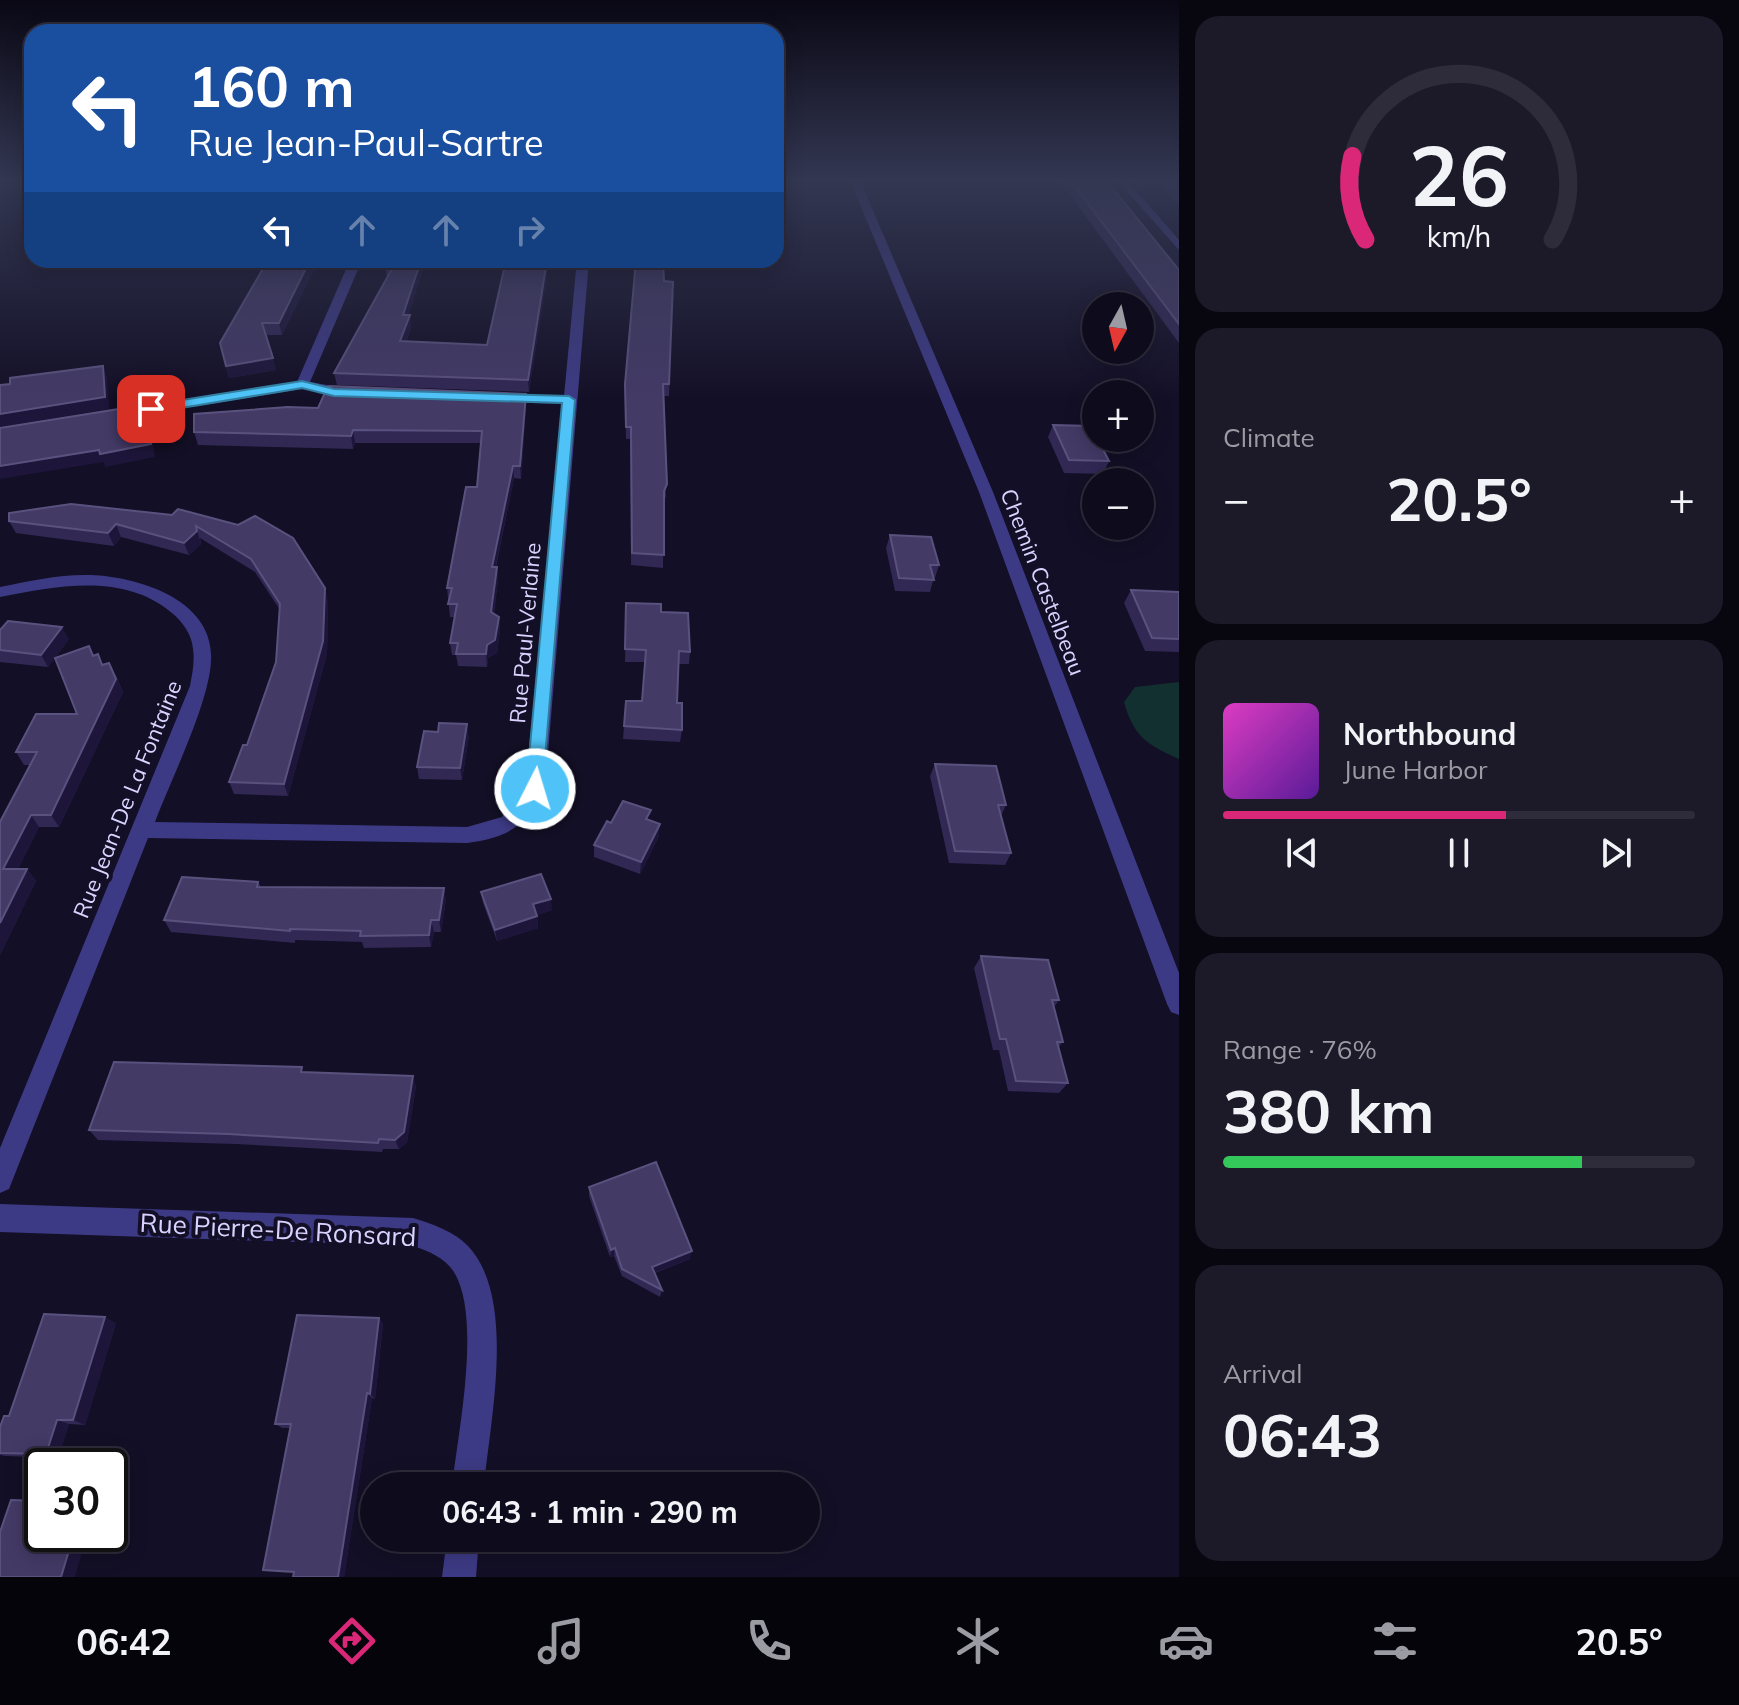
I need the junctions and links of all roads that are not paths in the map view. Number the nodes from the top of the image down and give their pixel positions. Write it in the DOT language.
graph roads {
  1 [pos="886,254"];
  2 [pos="353,268"];
  3 [pos="582,268"];
  4 [pos="302,385"];
  5 [pos="365,393"];
  6 [pos="488,397"];
  7 [pos="569,400"];
  8 [pos="106,417"];
  9 [pos="0,592"];
  10 [pos="141,830"];
  11 [pos="1179,1004"];
  12 [pos="0,1180"];
  13 [pos="0,1218"];
  14 [pos="469,1472"];
  15 [pos="462,1552"];
  16 [pos="459,1577"];
  1 -- 11 [label="street, Chemin Castelbeau"];
  2 -- 4 [label="street"];
  3 -- 7 [label="street, Rue Paul-Verlaine"];
  4 -- 5 [label="street"];
  4 -- 8 [label="street"];
  6 -- 7 [label="street"];
  7 -- 10 [label="street, Rue Paul-Verlaine"];
  9 -- 10 [label="street, Rue Jean-De La Fontaine"];
  10 -- 12 [label="street, Rue Jean-De La Fontaine"];
  13 -- 14 [label="street, Rue Pierre-De Ronsard"];
  15 -- 16 [label="street"];
}
